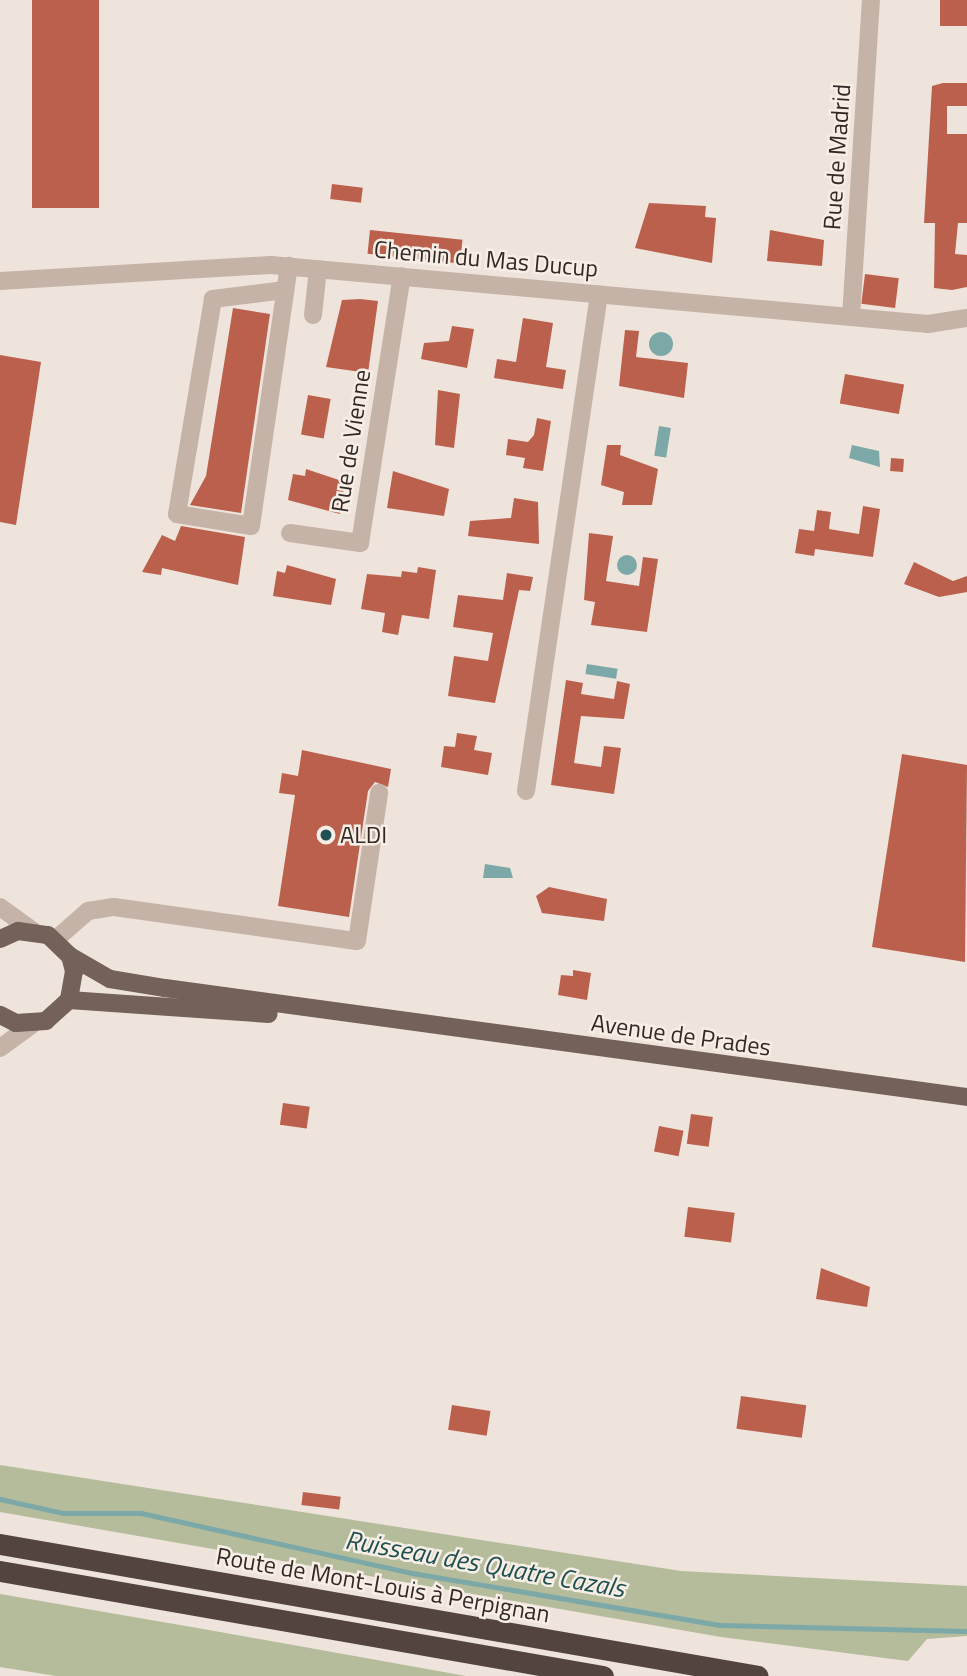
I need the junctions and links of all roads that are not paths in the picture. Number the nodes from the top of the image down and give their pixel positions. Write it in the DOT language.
graph roads {
  1 [pos="871,0"];
  2 [pos="289,266"];
  3 [pos="318,269"];
  4 [pos="402,276"];
  5 [pos="0,281"];
  6 [pos="285,290"];
  7 [pos="600,294"];
  8 [pos="313,314"];
  9 [pos="851,317"];
  10 [pos="967,318"];
  11 [pos="290,533"];
  12 [pos="526,791"];
  13 [pos="379,793"];
  14 [pos="0,908"];
  15 [pos="33,931"];
  16 [pos="0,939"];
  17 [pos="55,940"];
  18 [pos="69,956"];
  19 [pos="69,1000"];
  20 [pos="1,1019"];
  21 [pos="388,1021"];
  22 [pos="32,1024"];
  23 [pos="0,1048"];
  24 [pos="967,1097"];
  25 [pos="0,1544"];
  26 [pos="0,1571"];
  27 [pos="603,1676"];
  28 [pos="758,1676"];
  1 -- 9 [label="street, Rue de Madrid"];
  2 -- 3 [label="street, Chemin du Mas Ducup"];
  2 -- 5 [label="street, Chemin du Mas Ducup"];
  2 -- 6 [label="street"];
  3 -- 4 [label="street, Chemin du Mas Ducup"];
  3 -- 8 [label="street"];
  4 -- 7 [label="street, Chemin du Mas Ducup"];
  4 -- 11 [label="street, Rue de Vienne"];
  6 -- 6 [label="street"];
  7 -- 9 [label="street, Chemin du Mas Ducup"];
  7 -- 12 [label="street"];
  9 -- 10 [label="street, Chemin du Mas Ducup"];
  13 -- 17 [label="street"];
  14 -- 15 [label="street"];
  15 -- 16 [label="main road"];
  15 -- 17 [label="main road"];
  17 -- 18 [label="main road, Avenue de Prades"];
  18 -- 19 [label="main road"];
  18 -- 21 [label="main road, Avenue de Prades"];
  19 -- 21 [label="main road, Avenue de Prades"];
  19 -- 22 [label="main road"];
  20 -- 22 [label="main road"];
  21 -- 24 [label="main road, Avenue de Prades"];
  22 -- 23 [label="street"];
  25 -- 28 [label="highway, Route de Mont-Louis à Perpignan"];
  26 -- 27 [label="highway"];
}
